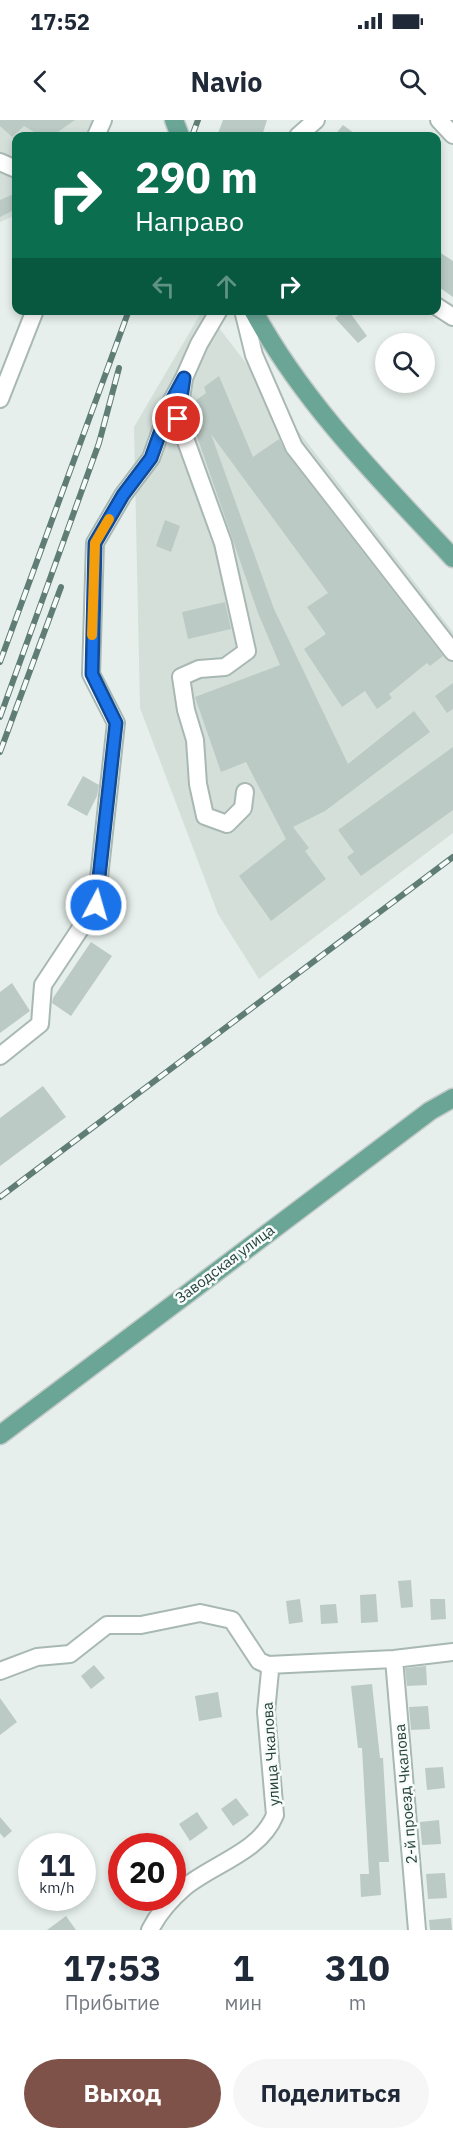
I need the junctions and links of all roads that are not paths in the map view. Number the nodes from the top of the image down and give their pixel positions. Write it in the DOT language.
graph roads {
  1 [pos="316,120"];
  2 [pos="439,120"];
  3 [pos="302,132"];
  4 [pos="453,135"];
  5 [pos="33,315"];
  6 [pos="216,315"];
  7 [pos="244,315"];
  8 [pos="256,315"];
  9 [pos="184,378"];
  10 [pos="0,399"];
  11 [pos="453,558"];
  12 [pos="453,652"];
  13 [pos="245,792"];
  14 [pos="0,1056"];
  15 [pos="453,1098"];
  16 [pos="0,1435"];
  17 [pos="453,1652"];
  18 [pos="394,1659"];
  19 [pos="268,1665"];
  20 [pos="0,1671"];
  21 [pos="150,1930"];
  22 [pos="417,1930"];
  1 -- 3 [label="street"];
  2 -- 4 [label="street"];
  5 -- 10 [label="street"];
  6 -- 9 [label="street"];
  7 -- 12 [label="street"];
  8 -- 11 [label="main road"];
  9 -- 13 [label="street"];
  9 -- 14 [label="street"];
  15 -- 16 [label="main road, Заводская улица"];
  17 -- 18 [label="street"];
  18 -- 19 [label="street"];
  18 -- 22 [label="street, 2-й проезд Чкалова"];
  19 -- 20 [label="street"];
  19 -- 21 [label="street, улица Чкалова"];
}
